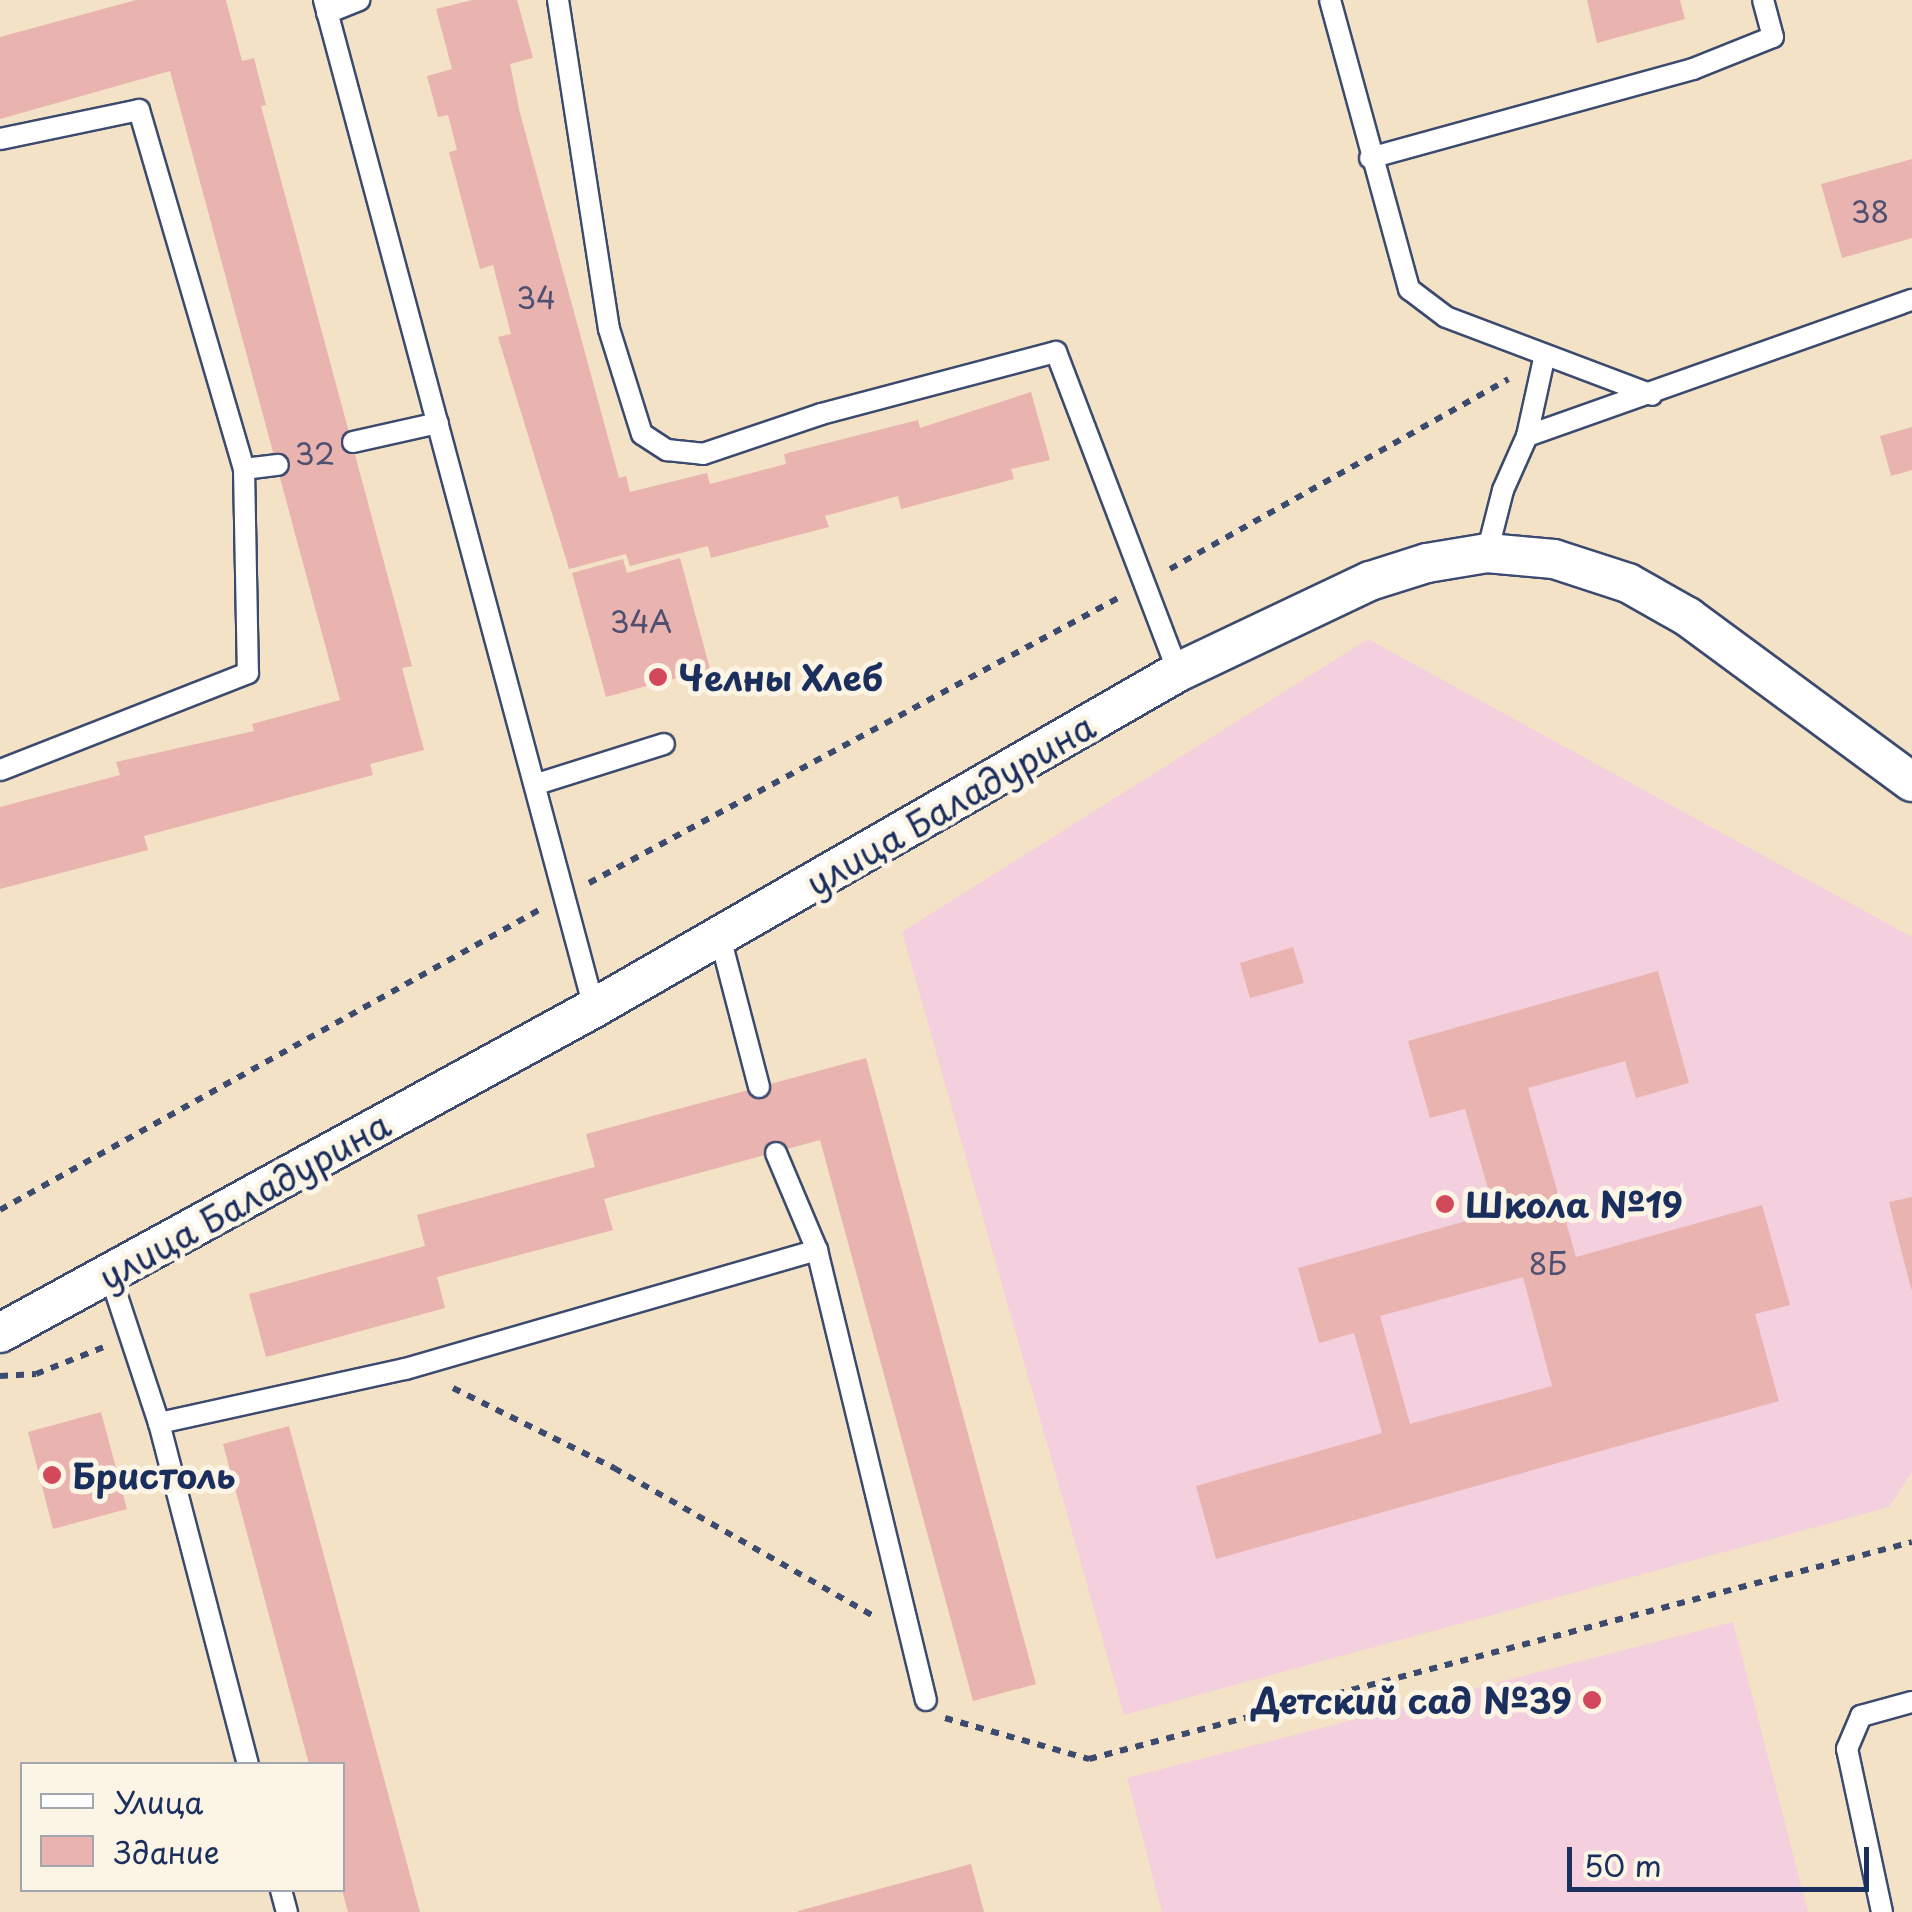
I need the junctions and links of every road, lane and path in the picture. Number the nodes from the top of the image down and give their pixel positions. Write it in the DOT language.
graph roads {
  1 [pos="360,0"];
  2 [pos="558,0"];
  3 [pos="1330,0"];
  4 [pos="1762,0"];
  5 [pos="326,6"];
  6 [pos="0,139"];
  7 [pos="1370,158"];
  8 [pos="1912,300"];
  9 [pos="1544,359"];
  10 [pos="1652,396"];
  11 [pos="438,423"];
  12 [pos="1528,436"];
  13 [pos="353,442"];
  14 [pos="278,464"];
  15 [pos="244,469"];
  16 [pos="1487,553"];
  17 [pos="1144,584"];
  18 [pos="1178,672"];
  19 [pos="664,744"];
  20 [pos="0,770"];
  21 [pos="1912,782"];
  22 [pos="537,784"];
  23 [pos="566,896"];
  24 [pos="720,937"];
  25 [pos="594,1008"];
  26 [pos="759,1087"];
  27 [pos="776,1153"];
  28 [pos="0,1210"];
  29 [pos="817,1250"];
  30 [pos="110,1275"];
  31 [pos="0,1334"];
  32 [pos="158,1423"];
  33 [pos="926,1700"];
  34 [pos="1912,1702"];
  35 [pos="247,1762"];
  36 [pos="1882,1912"];
  1 -- 5 [label="lane"];
  2 -- 17 [label="lane"];
  3 -- 7 [label="lane"];
  4 -- 7 [label="lane"];
  5 -- 11 [label="lane"];
  6 -- 15 [label="lane"];
  7 -- 9 [label="lane"];
  8 -- 10 [label="lane"];
  9 -- 10 [label="lane"];
  9 -- 12 [label="lane"];
  9 -- 17 [label="path"];
  10 -- 12 [label="lane"];
  11 -- 13 [label="lane"];
  11 -- 22 [label="lane"];
  12 -- 16 [label="lane"];
  14 -- 15 [label="lane"];
  15 -- 20 [label="lane"];
  16 -- 18 [label="street, улица Баладурина"];
  16 -- 21 [label="street, улица Баладурина"];
  17 -- 18 [label="lane"];
  17 -- 23 [label="path"];
  18 -- 24 [label="street, улица Баладурина"];
  19 -- 22 [label="lane"];
  22 -- 23 [label="lane"];
  23 -- 25 [label="lane"];
  23 -- 28 [label="path"];
  24 -- 25 [label="street, улица Баладурина"];
  24 -- 26 [label="lane"];
  25 -- 30 [label="street, улица Баладурина"];
  27 -- 29 [label="lane"];
  29 -- 32 [label="lane"];
  29 -- 33 [label="lane"];
  30 -- 31 [label="street, улица Баладурина"];
  30 -- 32 [label="lane"];
  32 -- 35 [label="lane"];
  34 -- 36 [label="lane"];
}
